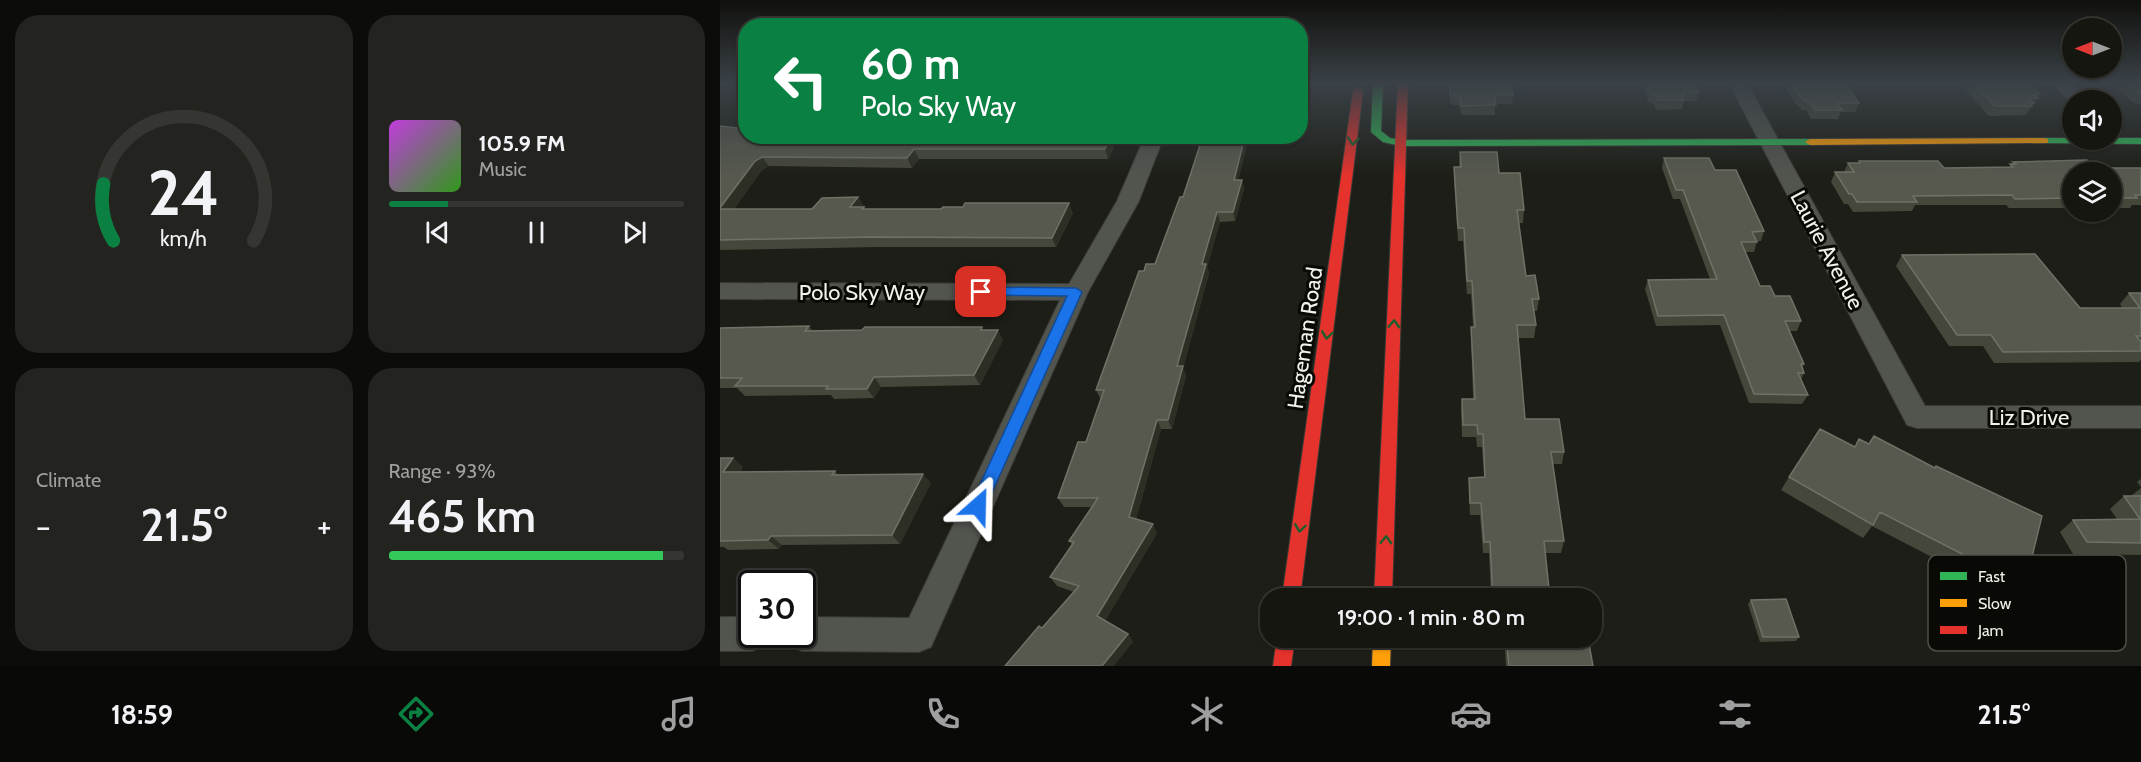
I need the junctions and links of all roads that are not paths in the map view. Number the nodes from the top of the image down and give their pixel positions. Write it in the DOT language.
graph roads {
  1 [pos="1355,114"];
  2 [pos="1377,114"];
  3 [pos="1402,114"];
  4 [pos="1754,114"];
  5 [pos="2125,137"];
  6 [pos="1768,141"];
  7 [pos="1401,143"];
  8 [pos="1152,144"];
  9 [pos="720,291"];
  10 [pos="1076,292"];
  11 [pos="1917,417"];
  12 [pos="2141,417"];
  13 [pos="1292,588"];
  14 [pos="1383,588"];
  15 [pos="720,634"];
  16 [pos="738,634"];
  17 [pos="816,634"];
  18 [pos="1285,648"];
  19 [pos="1382,648"];
  20 [pos="1282,666"];
  21 [pos="1381,666"];
  1 -- 13 [label="main road, Hageman Road, one-way"];
  2 -- 7 [label="main road"];
  3 -- 7 [label="main road"];
  4 -- 6 [label="street, Laurie Avenue"];
  5 -- 6 [label="main road"];
  6 -- 7 [label="main road"];
  6 -- 11 [label="street, Laurie Avenue"];
  14 -- 7 [label="main road, one-way"];
  8 -- 10 [label="street"];
  9 -- 10 [label="street, Polo Sky Way"];
  10 -- 17 [label="street"];
  11 -- 12 [label="street, Liz Drive"];
  15 -- 16 [label="street"];
  18 -- 20 [label="main road"];
  19 -- 21 [label="main road"];
}
